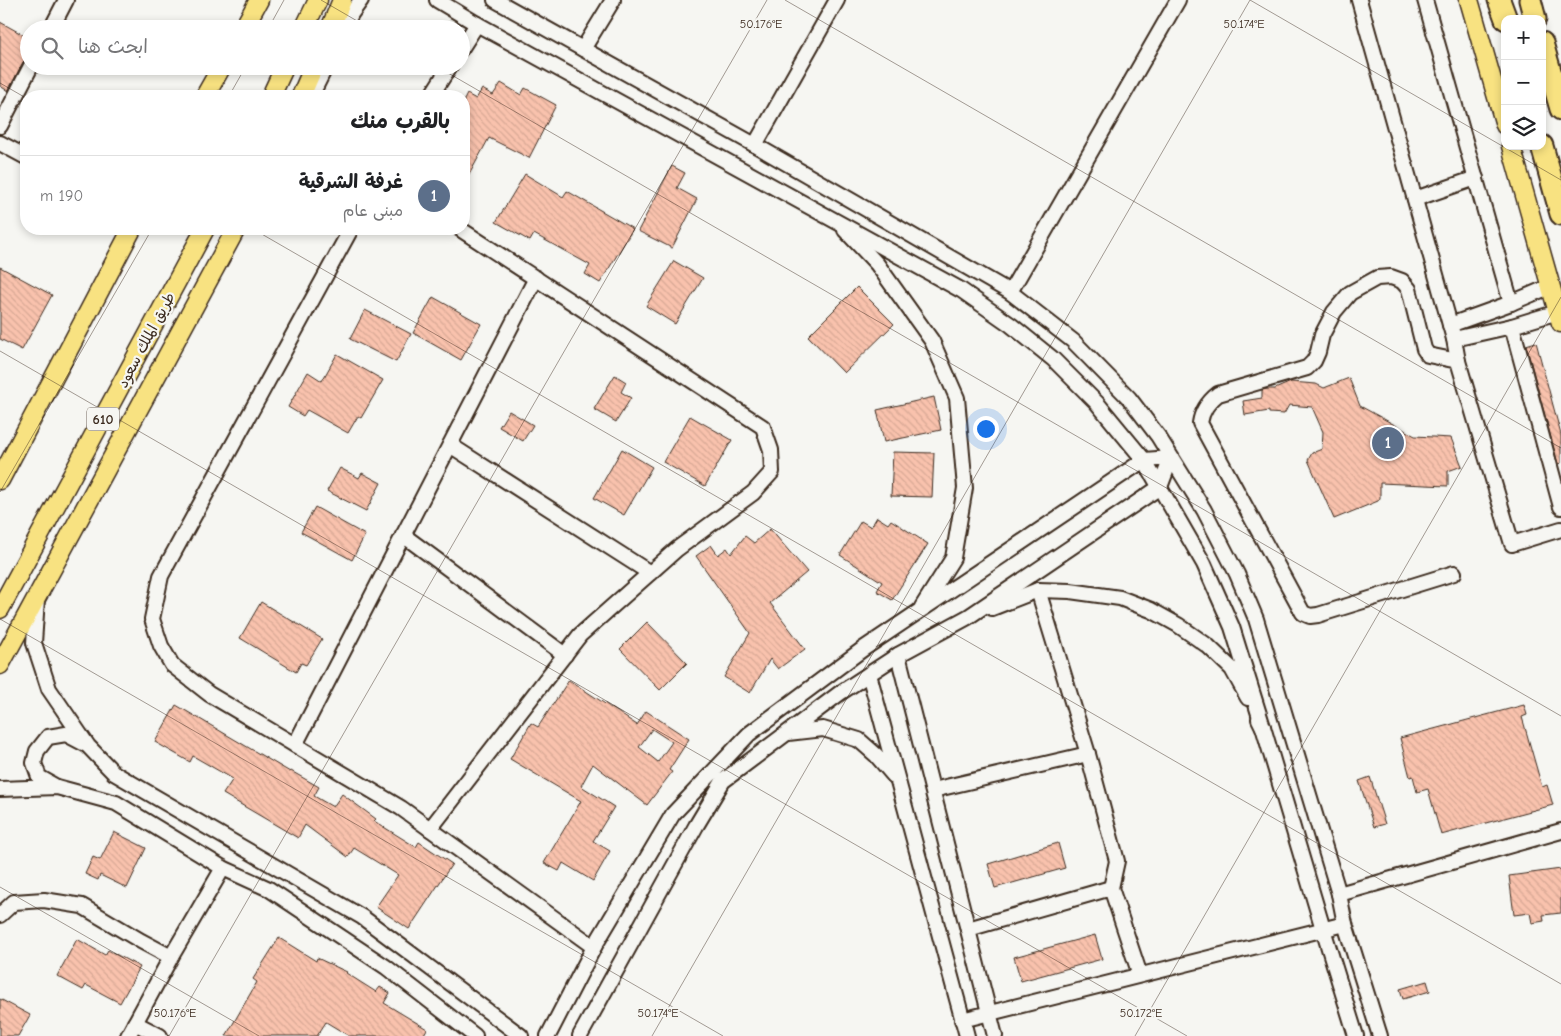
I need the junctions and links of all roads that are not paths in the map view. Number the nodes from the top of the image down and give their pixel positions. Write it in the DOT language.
graph roads {
  1 [pos="66,0"];
  2 [pos="259,0"];
  3 [pos="318,0"];
  4 [pos="342,0"];
  5 [pos="361,0"];
  6 [pos="437,0"];
  7 [pos="494,0"];
  8 [pos="614,0"];
  9 [pos="837,0"];
  10 [pos="1178,0"];
  11 [pos="1359,0"];
  12 [pos="1425,0"];
  13 [pos="1469,0"];
  14 [pos="1501,0"];
  15 [pos="1530,0"];
  16 [pos="1505,15"];
  17 [pos="1535,15"];
  18 [pos="56,20"];
  19 [pos="248,20"];
  20 [pos="308,20"];
  21 [pos="334,20"];
  22 [pos="348,20"];
  23 [pos="477,24"];
  24 [pos="470,35"];
  25 [pos="583,50"];
  26 [pos="1546,57"];
  27 [pos="26,75"];
  28 [pos="217,75"];
  29 [pos="281,75"];
  30 [pos="310,75"];
  31 [pos="322,75"];
  32 [pos="444,75"];
  33 [pos="208,90"];
  34 [pos="274,90"];
  35 [pos="304,90"];
  36 [pos="314,90"];
  37 [pos="435,90"];
  38 [pos="1561,109"];
  39 [pos="1501,111"];
  40 [pos="0,126"];
  41 [pos="0,143"];
  42 [pos="755,145"];
  43 [pos="1512,150"];
  44 [pos="1543,150"];
  45 [pos="20,154"];
  46 [pos="1476,178"];
  47 [pos="1415,199"];
  48 [pos="1561,214"];
  49 [pos="836,220"];
  50 [pos="129,235"];
  51 [pos="202,235"];
  52 [pos="233,235"];
  53 [pos="347,235"];
  54 [pos="469,235"];
  55 [pos="536,278"];
  56 [pos="1551,286"];
  57 [pos="1010,292"];
  58 [pos="1511,303"];
  59 [pos="1560,318"];
  60 [pos="1450,326"];
  61 [pos="1512,326"];
  62 [pos="1454,339"];
  63 [pos="1458,361"];
  64 [pos="450,445"];
  65 [pos="1171,458"];
  66 [pos="1144,460"];
  67 [pos="0,480"];
  68 [pos="1160,487"];
  69 [pos="1561,507"];
  70 [pos="1561,529"];
  71 [pos="403,535"];
  72 [pos="650,573"];
  73 [pos="1454,573"];
  74 [pos="1038,590"];
  75 [pos="37,596"];
  76 [pos="0,609"];
  77 [pos="919,611"];
  78 [pos="968,617"];
  79 [pos="565,655"];
  80 [pos="898,655"];
  81 [pos="0,665"];
  82 [pos="869,674"];
  83 [pos="1263,727"];
  84 [pos="787,733"];
  85 [pos="295,745"];
  86 [pos="88,746"];
  87 [pos="1088,754"];
  88 [pos="898,781"];
  89 [pos="57,787"];
  90 [pos="0,789"];
  91 [pos="933,790"];
  92 [pos="430,829"];
  93 [pos="1561,831"];
  94 [pos="223,868"];
  95 [pos="1111,888"];
  96 [pos="1339,894"];
  97 [pos="0,915"];
  98 [pos="1345,924"];
  99 [pos="968,929"];
  100 [pos="1322,930"];
  101 [pos="594,947"];
  102 [pos="171,957"];
  103 [pos="1140,975"];
  104 [pos="989,1014"];
  105 [pos="962,1020"];
  106 [pos="135,1022"];
  107 [pos="128,1036"];
  108 [pos="160,1036"];
  109 [pos="475,1036"];
  110 [pos="521,1036"];
  111 [pos="548,1036"];
  112 [pos="580,1036"];
  113 [pos="966,1036"];
  114 [pos="995,1036"];
  115 [pos="1356,1036"];
  116 [pos="1380,1036"];
  1 -- 18 [label="street"];
  2 -- 19 [label="main road"];
  3 -- 20 [label="main road"];
  4 -- 21 [label="main road"];
  5 -- 22 [label="street"];
  6 -- 23 [label="street"];
  7 -- 25 [label="street"];
  8 -- 25 [label="street"];
  9 -- 42 [label="street"];
  10 -- 57 [label="street"];
  11 -- 47 [label="street"];
  12 -- 46 [label="street"];
  13 -- 39 [label="main road"];
  14 -- 16 [label="highway"];
  15 -- 17 [label="highway"];
  23 -- 24 [label="street"];
  23 -- 49 [label="street"];
  25 -- 42 [label="street"];
  26 -- 38 [label="highway"];
  27 -- 40 [label="street"];
  28 -- 33 [label="main road"];
  29 -- 34 [label="main road"];
  30 -- 35 [label="main road"];
  31 -- 36 [label="street"];
  32 -- 37 [label="street"];
  41 -- 45 [label="street"];
  42 -- 57 [label="street"];
  43 -- 56 [label="main road"];
  44 -- 48 [label="highway"];
  46 -- 47 [label="street"];
  46 -- 58 [label="street"];
  47 -- 60 [label="street"];
  49 -- 66 [label="street"];
  49 -- 77 [label="street"];
  50 -- 67 [label="main road"];
  51 -- 76 [label="main road, طريق الملك سعود / 610"];
  52 -- 75 [label="main road"];
  53 -- 85 [label="street"];
  54 -- 55 [label="street"];
  55 -- 64 [label="street"];
  55 -- 72 [label="street"];
  56 -- 58 [label="street"];
  56 -- 59 [label="main road"];
  57 -- 65 [label="street"];
  58 -- 60 [label="street"];
  59 -- 61 [label="street"];
  60 -- 62 [label="street"];
  61 -- 62 [label="street"];
  61 -- 69 [label="street"];
  62 -- 63 [label="street"];
  63 -- 70 [label="street"];
  63 -- 73 [label="street"];
  64 -- 71 [label="street"];
  64 -- 72 [label="street"];
  65 -- 66 [label="street"];
  65 -- 68 [label="street"];
  65 -- 96 [label="street"];
  66 -- 68 [label="street"];
  66 -- 77 [label="street"];
  68 -- 78 [label="street"];
  68 -- 83 [label="street"];
  71 -- 79 [label="street"];
  71 -- 85 [label="street"];
  72 -- 79 [label="street"];
  74 -- 78 [label="street"];
  74 -- 83 [label="street"];
  74 -- 87 [label="street"];
  75 -- 81 [label="main road"];
  75 -- 86 [label="street"];
  77 -- 101 [label="street"];
  78 -- 80 [label="street"];
  79 -- 92 [label="street"];
  80 -- 82 [label="street"];
  80 -- 91 [label="street"];
  82 -- 84 [label="street"];
  82 -- 88 [label="street"];
  83 -- 100 [label="street"];
  84 -- 88 [label="street"];
  84 -- 112 [label="street"];
  85 -- 92 [label="street"];
  86 -- 89 [label="street"];
  86 -- 110 [label="street"];
  87 -- 91 [label="street"];
  87 -- 95 [label="street"];
  88 -- 105 [label="street"];
  89 -- 90 [label="street"];
  89 -- 94 [label="street"];
  91 -- 99 [label="street"];
  92 -- 101 [label="street"];
  93 -- 96 [label="street"];
  94 -- 102 [label="street"];
  94 -- 109 [label="street"];
  95 -- 99 [label="street"];
  95 -- 103 [label="street"];
  96 -- 98 [label="street"];
  97 -- 102 [label="street"];
  98 -- 100 [label="street"];
  98 -- 116 [label="street"];
  99 -- 104 [label="street"];
  100 -- 103 [label="street"];
  100 -- 115 [label="street"];
  101 -- 111 [label="street"];
  102 -- 106 [label="street"];
  103 -- 104 [label="street"];
  104 -- 105 [label="street"];
  104 -- 114 [label="street"];
  105 -- 113 [label="street"];
  106 -- 107 [label="street"];
  106 -- 108 [label="street"];
}
